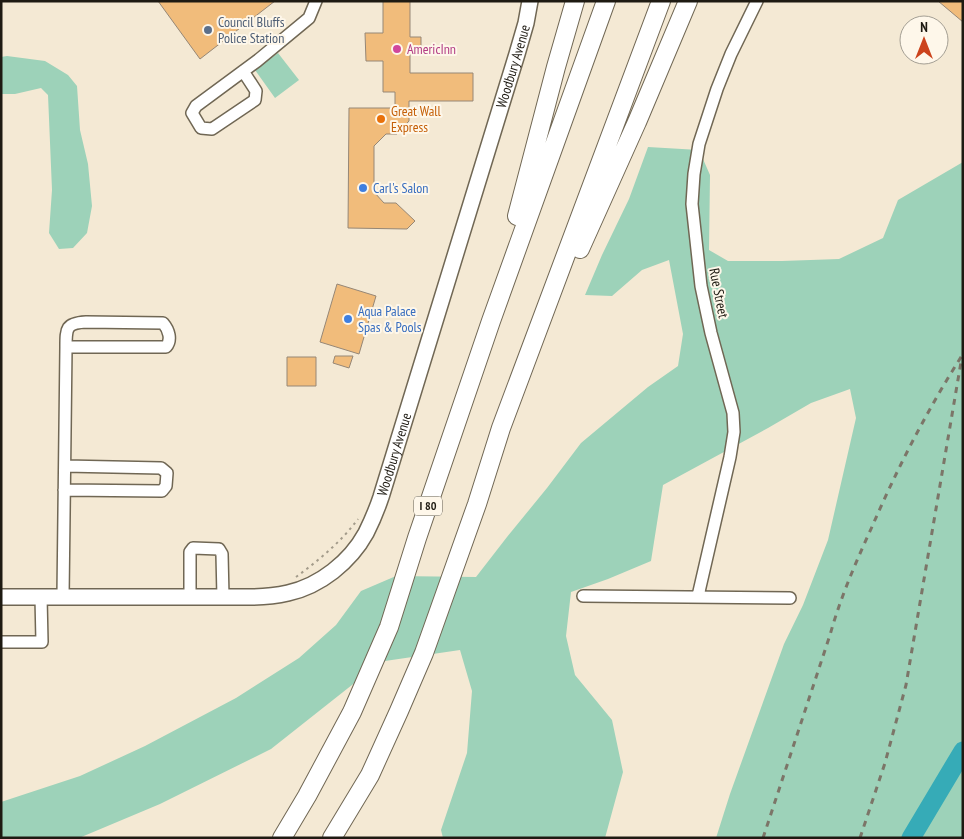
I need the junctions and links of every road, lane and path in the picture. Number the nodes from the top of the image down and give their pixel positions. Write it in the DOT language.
graph roads {
  1 [pos="316,1"];
  2 [pos="530,1"];
  3 [pos="575,1"];
  4 [pos="606,1"];
  5 [pos="661,1"];
  6 [pos="688,1"];
  7 [pos="757,1"];
  8 [pos="243,71"];
  9 [pos="491,321"];
  10 [pos="66,347"];
  11 [pos="501,428"];
  12 [pos="64,466"];
  13 [pos="64,490"];
  14 [pos="359,517"];
  15 [pos="292,580"];
  16 [pos="584,596"];
  17 [pos="698,596"];
  18 [pos="1,597"];
  19 [pos="41,597"];
  20 [pos="63,597"];
  21 [pos="190,597"];
  22 [pos="223,597"];
  23 [pos="790,598"];
  24 [pos="1,642"];
  25 [pos="282,838"];
  26 [pos="332,838"];
  1 -- 8 [label="street"];
  2 -- 22 [label="main road, Woodbury Avenue"];
  3 -- 9 [label="highway"];
  4 -- 9 [label="highway, I 80"];
  5 -- 11 [label="highway"];
  6 -- 11 [label="highway"];
  7 -- 17 [label="street, Rue Street"];
  8 -- 8 [label="street"];
  9 -- 25 [label="highway, I 80"];
  10 -- 10 [label="street"];
  10 -- 12 [label="street"];
  11 -- 26 [label="highway"];
  12 -- 13 [label="street"];
  12 -- 13 [label="street"];
  13 -- 20 [label="street"];
  14 -- 15 [label="path"];
  16 -- 17 [label="street"];
  17 -- 23 [label="street"];
  18 -- 19 [label="main road, Woodbury Avenue"];
  19 -- 20 [label="main road, Woodbury Avenue"];
  19 -- 24 [label="street"];
  20 -- 21 [label="main road, Woodbury Avenue"];
  21 -- 22 [label="main road, Woodbury Avenue"];
  21 -- 22 [label="street"];
}
